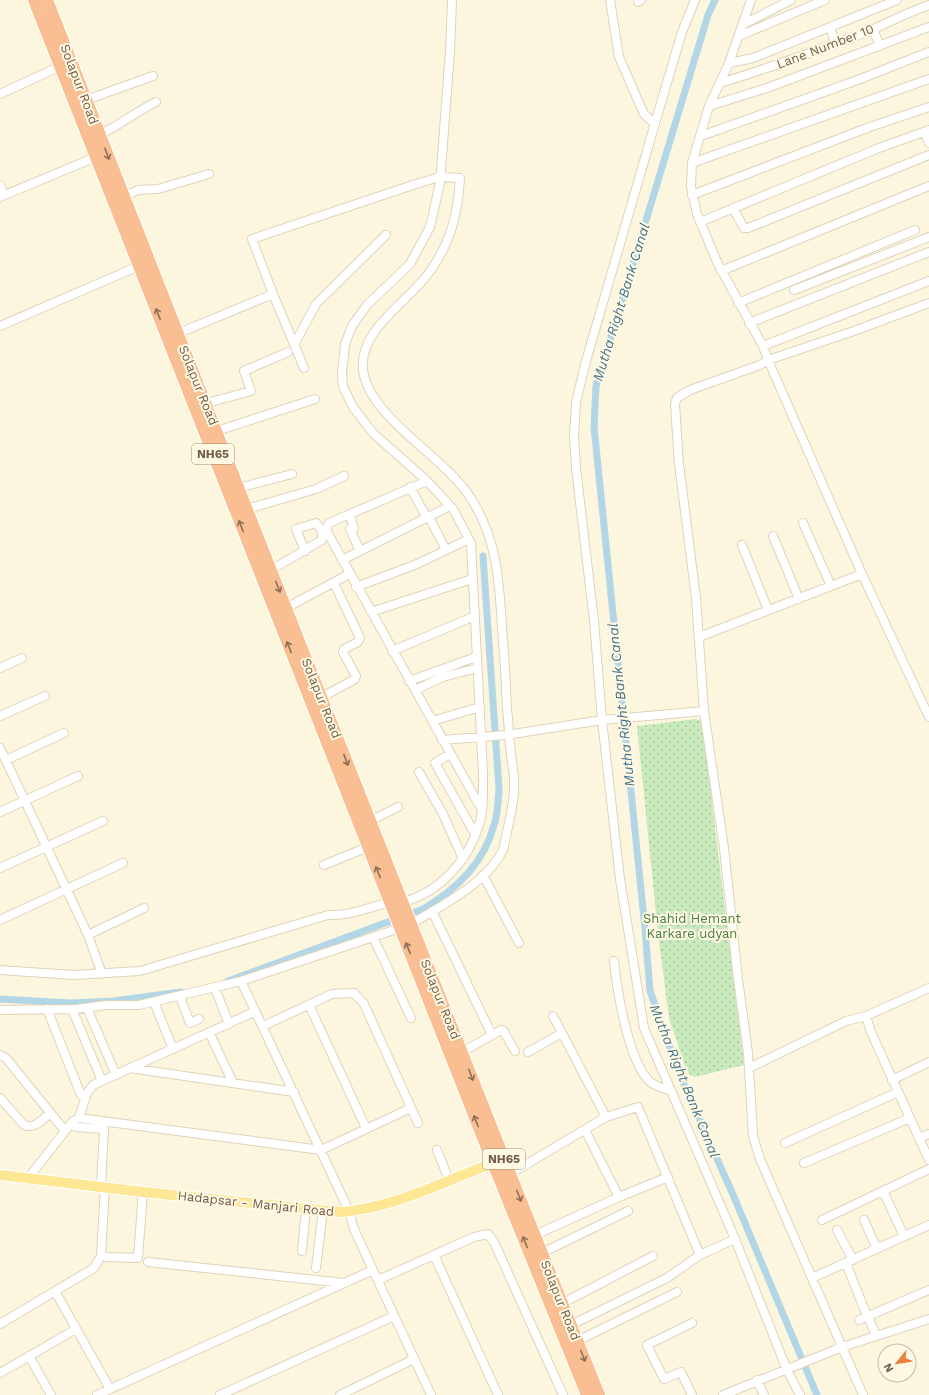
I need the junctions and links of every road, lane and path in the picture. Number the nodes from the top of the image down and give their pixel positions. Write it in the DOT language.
graph roads {
  1 [pos="34,0"];
  2 [pos="47,0"];
  3 [pos="452,0"];
  4 [pos="610,0"];
  5 [pos="695,0"];
  6 [pos="751,0"];
  7 [pos="791,0"];
  8 [pos="825,0"];
  9 [pos="897,0"];
  10 [pos="929,5"];
  11 [pos="744,24"];
  12 [pos="830,27"];
  13 [pos="929,27"];
  14 [pos="873,29"];
  15 [pos="739,36"];
  16 [pos="835,43"];
  17 [pos="880,46"];
  18 [pos="929,52"];
  19 [pos="729,63"];
  20 [pos="65,64"];
  21 [pos="153,76"];
  22 [pos="929,79"];
  23 [pos="720,83"];
  24 [pos="0,94"];
  25 [pos="86,100"];
  26 [pos="156,102"];
  27 [pos="709,106"];
  28 [pos="929,106"];
  29 [pos="655,124"];
  30 [pos="927,131"];
  31 [pos="100,135"];
  32 [pos="701,136"];
  33 [pos="929,143"];
  34 [pos="929,155"];
  35 [pos="96,157"];
  36 [pos="692,163"];
  37 [pos="209,174"];
  38 [pos="440,177"];
  39 [pos="0,185"];
  40 [pos="929,186"];
  41 [pos="692,195"];
  42 [pos="2,196"];
  43 [pos="123,197"];
  44 [pos="733,208"];
  45 [pos="700,222"];
  46 [pos="915,230"];
  47 [pos="386,235"];
  48 [pos="929,237"];
  49 [pos="929,252"];
  50 [pos="139,266"];
  51 [pos="721,271"];
  52 [pos="929,281"];
  53 [pos="794,290"];
  54 [pos="273,294"];
  55 [pos="738,303"];
  56 [pos="929,303"];
  57 [pos="749,323"];
  58 [pos="0,326"];
  59 [pos="173,336"];
  60 [pos="295,343"];
  61 [pos="763,346"];
  62 [pos="288,352"];
  63 [pos="768,360"];
  64 [pos="304,368"];
  65 [pos="315,399"];
  66 [pos="206,403"];
  67 [pos="217,431"];
  68 [pos="292,474"];
  69 [pos="344,476"];
  70 [pos="427,480"];
  71 [pos="238,488"];
  72 [pos="410,488"];
  73 [pos="450,506"];
  74 [pos="247,509"];
  75 [pos="349,514"];
  76 [pos="428,517"];
  77 [pos="803,523"];
  78 [pos="773,536"];
  79 [pos="469,539"];
  80 [pos="742,545"];
  81 [pos="446,550"];
  82 [pos="305,551"];
  83 [pos="360,551"];
  84 [pos="342,560"];
  85 [pos="271,570"];
  86 [pos="349,574"];
  87 [pos="862,574"];
  88 [pos="472,580"];
  89 [pos="334,583"];
  90 [pos="831,586"];
  91 [pos="356,587"];
  92 [pos="799,599"];
  93 [pos="286,608"];
  94 [pos="768,610"];
  95 [pos="371,612"];
  96 [pos="475,616"];
  97 [pos="699,637"];
  98 [pos="392,651"];
  99 [pos="476,657"];
  100 [pos="22,658"];
  101 [pos="0,668"];
  102 [pos="477,668"];
  103 [pos="410,681"];
  104 [pos="415,690"];
  105 [pos="45,696"];
  106 [pos="322,697"];
  107 [pos="480,708"];
  108 [pos="704,711"];
  109 [pos="0,716"];
  110 [pos="929,717"];
  111 [pos="605,720"];
  112 [pos="432,721"];
  113 [pos="64,733"];
  114 [pos="507,735"];
  115 [pos="485,736"];
  116 [pos="442,740"];
  117 [pos="0,748"];
  118 [pos="450,754"];
  119 [pos="6,760"];
  120 [pos="419,772"];
  121 [pos="78,776"];
  122 [pos="25,801"];
  123 [pos="398,807"];
  124 [pos="482,811"];
  125 [pos="0,812"];
  126 [pos="370,820"];
  127 [pos="103,821"];
  128 [pos="475,834"];
  129 [pos="47,847"];
  130 [pos="368,847"];
  131 [pos="463,859"];
  132 [pos="123,863"];
  133 [pos="324,865"];
  134 [pos="0,868"];
  135 [pos="483,875"];
  136 [pos="67,889"];
  137 [pos="397,904"];
  138 [pos="144,908"];
  139 [pos="432,911"];
  140 [pos="0,920"];
  141 [pos="405,925"];
  142 [pos="88,935"];
  143 [pos="373,937"];
  144 [pos="519,943"];
  145 [pos="614,961"];
  146 [pos="0,970"];
  147 [pos="102,974"];
  148 [pos="241,981"];
  149 [pos="215,988"];
  150 [pos="929,988"];
  151 [pos="180,997"];
  152 [pos="154,1002"];
  153 [pos="309,1005"];
  154 [pos="87,1008"];
  155 [pos="47,1009"];
  156 [pos="72,1009"];
  157 [pos="0,1010"];
  158 [pos="254,1012"];
  159 [pos="553,1016"];
  160 [pos="866,1016"];
  161 [pos="411,1018"];
  162 [pos="199,1019"];
  163 [pos="229,1024"];
  164 [pos="263,1026"];
  165 [pos="209,1032"];
  166 [pos="562,1033"];
  167 [pos="492,1035"];
  168 [pos="173,1049"];
  169 [pos="515,1051"];
  170 [pos="462,1052"];
  171 [pos="528,1052"];
  172 [pos="0,1055"];
  173 [pos="929,1062"];
  174 [pos="130,1068"];
  175 [pos="749,1068"];
  176 [pos="116,1075"];
  177 [pos="892,1080"];
  178 [pos="102,1081"];
  179 [pos="233,1083"];
  180 [pos="671,1091"];
  181 [pos="294,1092"];
  182 [pos="898,1092"];
  183 [pos="81,1095"];
  184 [pos="0,1098"];
  185 [pos="411,1108"];
  186 [pos="50,1114"];
  187 [pos="606,1117"];
  188 [pos="79,1118"];
  189 [pos="910,1118"];
  190 [pos="418,1123"];
  191 [pos="76,1126"];
  192 [pos="366,1128"];
  193 [pos="585,1130"];
  194 [pos="64,1131"];
  195 [pos="929,1134"];
  196 [pos="919,1138"];
  197 [pos="785,1143"];
  198 [pos="321,1150"];
  199 [pos="437,1150"];
  200 [pos="929,1160"];
  201 [pos="498,1161"];
  202 [pos="804,1162"];
  203 [pos="929,1168"];
  204 [pos="510,1174"];
  205 [pos="0,1175"];
  206 [pos="29,1177"];
  207 [pos="668,1177"];
  208 [pos="449,1180"];
  209 [pos="103,1187"];
  210 [pos="883,1190"];
  211 [pos="143,1192"];
  212 [pos="618,1197"];
  213 [pos="306,1208"];
  214 [pos="323,1210"];
  215 [pos="349,1211"];
  216 [pos="628,1211"];
  217 [pos="822,1220"];
  218 [pos="864,1220"];
  219 [pos="929,1225"];
  220 [pos="837,1230"];
  221 [pos="535,1235"];
  222 [pos="904,1236"];
  223 [pos="735,1239"];
  224 [pos="877,1249"];
  225 [pos="302,1251"];
  226 [pos="542,1253"];
  227 [pos="434,1255"];
  228 [pos="700,1255"];
  229 [pos="653,1256"];
  230 [pos="106,1257"];
  231 [pos="849,1261"];
  232 [pos="148,1262"];
  233 [pos="316,1268"];
  234 [pos="373,1270"];
  235 [pos="812,1278"];
  236 [pos="378,1280"];
  237 [pos="344,1283"];
  238 [pos="929,1290"];
  239 [pos="55,1291"];
  240 [pos="676,1292"];
  241 [pos="562,1302"];
  242 [pos="394,1316"];
  243 [pos="865,1317"];
  244 [pos="929,1319"];
  245 [pos="692,1323"];
  246 [pos="0,1324"];
  247 [pos="571,1325"];
  248 [pos="76,1329"];
  249 [pos="876,1336"];
  250 [pos="577,1341"];
  251 [pos="842,1347"];
  252 [pos="29,1356"];
  253 [pos="414,1359"];
  254 [pos="791,1368"];
  255 [pos="0,1373"];
  256 [pos="757,1380"];
  257 [pos="110,1389"];
  258 [pos="738,1392"];
  259 [pos="51,1395"];
  260 [pos="97,1395"];
  261 [pos="220,1395"];
  262 [pos="340,1395"];
  263 [pos="431,1395"];
  264 [pos="498,1395"];
  265 [pos="563,1395"];
  266 [pos="587,1395"];
  267 [pos="599,1395"];
  268 [pos="692,1395"];
  269 [pos="723,1395"];
  270 [pos="764,1395"];
  271 [pos="800,1395"];
  272 [pos="863,1395"];
  1 -- 20 [label="highway, Solapur Road / NH65"];
  2 -- 20 [label="highway, Solapur Road / NH65"];
  3 -- 38 [label="street"];
  4 -- 29 [label="street"];
  5 -- 29 [label="street"];
  6 -- 11 [label="street"];
  7 -- 11 [label="street"];
  8 -- 15 [label="street"];
  9 -- 12 [label="street"];
  10 -- 14 [label="street, Lane Number 10"];
  11 -- 15 [label="street"];
  12 -- 16 [label="street"];
  12 -- 19 [label="street"];
  13 -- 17 [label="street"];
  14 -- 16 [label="street, Lane Number 10"];
  14 -- 17 [label="street"];
  15 -- 19 [label="street"];
  16 -- 23 [label="street, Lane Number 10"];
  17 -- 27 [label="street"];
  18 -- 32 [label="street"];
  19 -- 23 [label="street"];
  20 -- 24 [label="street"];
  20 -- 25 [label="highway, Solapur Road / NH65"];
  20 -- 35 [label="highway, Solapur Road / NH65"];
  21 -- 25 [label="street"];
  22 -- 36 [label="street"];
  23 -- 27 [label="street"];
  25 -- 31 [label="highway, Solapur Road / NH65"];
  26 -- 31 [label="street"];
  27 -- 32 [label="street"];
  28 -- 41 [label="street"];
  29 -- 111 [label="street"];
  30 -- 33 [label="street"];
  30 -- 44 [label="street"];
  31 -- 43 [label="highway, Solapur Road / NH65, one-way"];
  32 -- 36 [label="street"];
  34 -- 44 [label="street"];
  35 -- 42 [label="street"];
  35 -- 50 [label="highway, Solapur Road / NH65"];
  36 -- 41 [label="street"];
  37 -- 43 [label="street"];
  38 -- 54 [label="street"];
  38 -- 70 [label="street"];
  38 -- 114 [label="street"];
  39 -- 42 [label="street"];
  40 -- 51 [label="street"];
  41 -- 45 [label="street"];
  43 -- 59 [label="highway, Solapur Road / NH65"];
  44 -- 45 [label="street"];
  45 -- 51 [label="street"];
  46 -- 55 [label="street"];
  47 -- 60 [label="street"];
  48 -- 53 [label="street"];
  49 -- 57 [label="street"];
  50 -- 58 [label="street"];
  59 -- 50 [label="highway, Solapur Road / NH65, one-way"];
  51 -- 55 [label="street"];
  52 -- 61 [label="street"];
  54 -- 59 [label="street"];
  54 -- 60 [label="street"];
  55 -- 57 [label="street"];
  56 -- 63 [label="street"];
  57 -- 61 [label="street"];
  59 -- 66 [label="highway, Solapur Road / NH65"];
  130 -- 59 [label="highway, Solapur Road / NH65, one-way"];
  60 -- 64 [label="street"];
  61 -- 63 [label="street"];
  62 -- 66 [label="street"];
  63 -- 87 [label="street"];
  63 -- 97 [label="street"];
  65 -- 67 [label="street"];
  66 -- 67 [label="highway, Solapur Road / NH65"];
  67 -- 71 [label="highway, Solapur Road / NH65"];
  68 -- 71 [label="street"];
  69 -- 74 [label="street"];
  70 -- 72 [label="street"];
  70 -- 73 [label="street"];
  71 -- 74 [label="highway, Solapur Road / NH65"];
  72 -- 75 [label="street"];
  72 -- 76 [label="street"];
  73 -- 76 [label="street"];
  73 -- 79 [label="street"];
  74 -- 85 [label="highway, Solapur Road / NH65"];
  75 -- 83 [label="street"];
  75 -- 84 [label="street"];
  76 -- 81 [label="street"];
  76 -- 83 [label="street"];
  77 -- 90 [label="street"];
  78 -- 92 [label="street"];
  79 -- 81 [label="street"];
  79 -- 88 [label="street"];
  80 -- 94 [label="street"];
  81 -- 91 [label="street"];
  82 -- 85 [label="street"];
  83 -- 84 [label="street"];
  84 -- 86 [label="street"];
  85 -- 93 [label="highway, Solapur Road / NH65, one-way"];
  86 -- 89 [label="street"];
  86 -- 91 [label="street"];
  87 -- 90 [label="street"];
  87 -- 110 [label="street"];
  88 -- 95 [label="street"];
  88 -- 96 [label="street"];
  89 -- 93 [label="street"];
  89 -- 106 [label="street"];
  90 -- 92 [label="street"];
  91 -- 95 [label="street"];
  92 -- 94 [label="street"];
  93 -- 106 [label="highway, Solapur Road / NH65"];
  94 -- 97 [label="street"];
  95 -- 98 [label="street"];
  96 -- 98 [label="street"];
  96 -- 99 [label="street"];
  97 -- 108 [label="street"];
  98 -- 103 [label="street"];
  99 -- 102 [label="street"];
  99 -- 103 [label="street"];
  100 -- 101 [label="street"];
  102 -- 104 [label="street"];
  102 -- 107 [label="street"];
  103 -- 104 [label="street"];
  104 -- 112 [label="street"];
  105 -- 109 [label="street"];
  106 -- 126 [label="highway, Solapur Road / NH65, one-way"];
  107 -- 112 [label="street"];
  107 -- 115 [label="street"];
  108 -- 111 [label="street"];
  108 -- 175 [label="street"];
  111 -- 114 [label="street"];
  111 -- 180 [label="street"];
  112 -- 116 [label="street"];
  113 -- 119 [label="street"];
  114 -- 115 [label="street"];
  114 -- 135 [label="street"];
  115 -- 116 [label="street"];
  115 -- 124 [label="street"];
  116 -- 118 [label="street"];
  117 -- 119 [label="street"];
  118 -- 124 [label="street"];
  118 -- 128 [label="street"];
  119 -- 122 [label="street"];
  120 -- 131 [label="street"];
  121 -- 122 [label="street"];
  122 -- 125 [label="street"];
  122 -- 129 [label="street"];
  123 -- 126 [label="street"];
  124 -- 128 [label="street"];
  126 -- 137 [label="highway, Solapur Road / NH65"];
  127 -- 129 [label="street"];
  128 -- 131 [label="street"];
  129 -- 134 [label="street"];
  129 -- 136 [label="street"];
  130 -- 133 [label="street"];
  137 -- 130 [label="highway, Solapur Road / NH65, one-way"];
  131 -- 137 [label="street"];
  132 -- 136 [label="street"];
  135 -- 139 [label="street"];
  135 -- 144 [label="street"];
  136 -- 140 [label="street"];
  136 -- 142 [label="street"];
  137 -- 141 [label="highway, Solapur Road / NH65"];
  137 -- 147 [label="street"];
  138 -- 142 [label="street"];
  139 -- 141 [label="street"];
  139 -- 167 [label="street"];
  141 -- 143 [label="street"];
  141 -- 170 [label="highway, Solapur Road / NH65"];
  201 -- 141 [label="highway, Solapur Road / NH65, one-way"];
  142 -- 147 [label="street"];
  143 -- 148 [label="street"];
  143 -- 161 [label="street"];
  145 -- 180 [label="street"];
  146 -- 147 [label="street"];
  148 -- 149 [label="street"];
  148 -- 158 [label="street"];
  149 -- 151 [label="street"];
  149 -- 163 [label="street"];
  150 -- 160 [label="street"];
  151 -- 152 [label="street"];
  151 -- 162 [label="street"];
  152 -- 154 [label="street"];
  152 -- 168 [label="street"];
  153 -- 164 [label="street"];
  153 -- 185 [label="street"];
  153 -- 192 [label="street"];
  154 -- 156 [label="street"];
  154 -- 176 [label="street"];
  155 -- 156 [label="street"];
  155 -- 157 [label="street"];
  155 -- 183 [label="street"];
  156 -- 178 [label="street"];
  158 -- 163 [label="street"];
  158 -- 164 [label="street"];
  159 -- 166 [label="street"];
  160 -- 175 [label="street"];
  160 -- 177 [label="street"];
  163 -- 165 [label="street"];
  164 -- 181 [label="street"];
  165 -- 168 [label="street"];
  165 -- 179 [label="street"];
  166 -- 171 [label="street"];
  166 -- 187 [label="street"];
  167 -- 169 [label="street"];
  167 -- 170 [label="street"];
  168 -- 174 [label="street"];
  170 -- 201 [label="highway, Solapur Road / NH65, one-way"];
  172 -- 186 [label="street"];
  173 -- 177 [label="street"];
  174 -- 176 [label="street"];
  174 -- 179 [label="street"];
  175 -- 235 [label="street"];
  176 -- 178 [label="street"];
  177 -- 182 [label="street"];
  178 -- 188 [label="street"];
  179 -- 181 [label="street"];
  180 -- 223 [label="street"];
  181 -- 198 [label="street"];
  182 -- 189 [label="street"];
  182 -- 197 [label="street"];
  184 -- 186 [label="street"];
  185 -- 190 [label="street"];
  185 -- 192 [label="street"];
  186 -- 194 [label="street"];
  187 -- 193 [label="street"];
  187 -- 207 [label="street"];
  188 -- 194 [label="street"];
  188 -- 198 [label="street"];
  189 -- 196 [label="street"];
  189 -- 202 [label="street"];
  191 -- 209 [label="street"];
  192 -- 198 [label="street"];
  193 -- 204 [label="street"];
  193 -- 212 [label="street"];
  194 -- 206 [label="street"];
  195 -- 196 [label="street"];
  196 -- 200 [label="street"];
  198 -- 215 [label="street"];
  199 -- 208 [label="street"];
  201 -- 204 [label="highway, Solapur Road / NH65"];
  201 -- 208 [label="main road, Hadapsar - Manjari Road"];
  266 -- 201 [label="highway, Solapur Road / NH65, one-way"];
  203 -- 210 [label="street"];
  204 -- 221 [label="highway, Solapur Road / NH65, one-way"];
  205 -- 206 [label="main road, Hadapsar - Manjari Road"];
  206 -- 209 [label="main road, Hadapsar - Manjari Road"];
  207 -- 212 [label="street"];
  207 -- 228 [label="street"];
  208 -- 215 [label="main road, Hadapsar - Manjari Road"];
  209 -- 211 [label="main road, Hadapsar - Manjari Road"];
  209 -- 239 [label="street"];
  210 -- 217 [label="street"];
  210 -- 222 [label="street"];
  211 -- 213 [label="main road, Hadapsar - Manjari Road"];
  211 -- 230 [label="street"];
  212 -- 221 [label="street"];
  213 -- 214 [label="main road, Hadapsar - Manjari Road"];
  213 -- 225 [label="street"];
  214 -- 215 [label="main road, Hadapsar - Manjari Road"];
  214 -- 233 [label="street"];
  215 -- 234 [label="street"];
  216 -- 226 [label="street"];
  218 -- 224 [label="street"];
  219 -- 222 [label="street"];
  220 -- 231 [label="street"];
  221 -- 226 [label="highway, Solapur Road / NH65"];
  222 -- 224 [label="street"];
  223 -- 228 [label="street"];
  223 -- 254 [label="street"];
  224 -- 231 [label="street"];
  226 -- 241 [label="highway, Solapur Road / NH65"];
  227 -- 236 [label="street"];
  227 -- 264 [label="street"];
  227 -- 265 [label="street"];
  228 -- 247 [label="street"];
  229 -- 241 [label="street"];
  231 -- 235 [label="street"];
  231 -- 243 [label="street"];
  232 -- 237 [label="street"];
  234 -- 236 [label="street"];
  234 -- 237 [label="street"];
  235 -- 251 [label="street"];
  236 -- 242 [label="street"];
  237 -- 257 [label="street"];
  238 -- 243 [label="street"];
  239 -- 246 [label="street"];
  239 -- 248 [label="street"];
  240 -- 250 [label="street"];
  241 -- 247 [label="highway, Solapur Road / NH65"];
  242 -- 253 [label="street"];
  242 -- 261 [label="street"];
  243 -- 249 [label="street"];
  244 -- 249 [label="street"];
  245 -- 268 [label="street"];
  247 -- 250 [label="highway, Solapur Road / NH65"];
  248 -- 252 [label="street"];
  248 -- 257 [label="street"];
  249 -- 251 [label="street"];
  250 -- 267 [label="highway, Solapur Road / NH65, one-way"];
  251 -- 254 [label="street"];
  251 -- 272 [label="street"];
  252 -- 255 [label="street"];
  252 -- 259 [label="street"];
  253 -- 262 [label="street"];
  253 -- 263 [label="street"];
  254 -- 256 [label="street"];
  254 -- 271 [label="street"];
  256 -- 258 [label="street"];
  256 -- 270 [label="street"];
  257 -- 260 [label="street"];
  258 -- 269 [label="street"];
}
